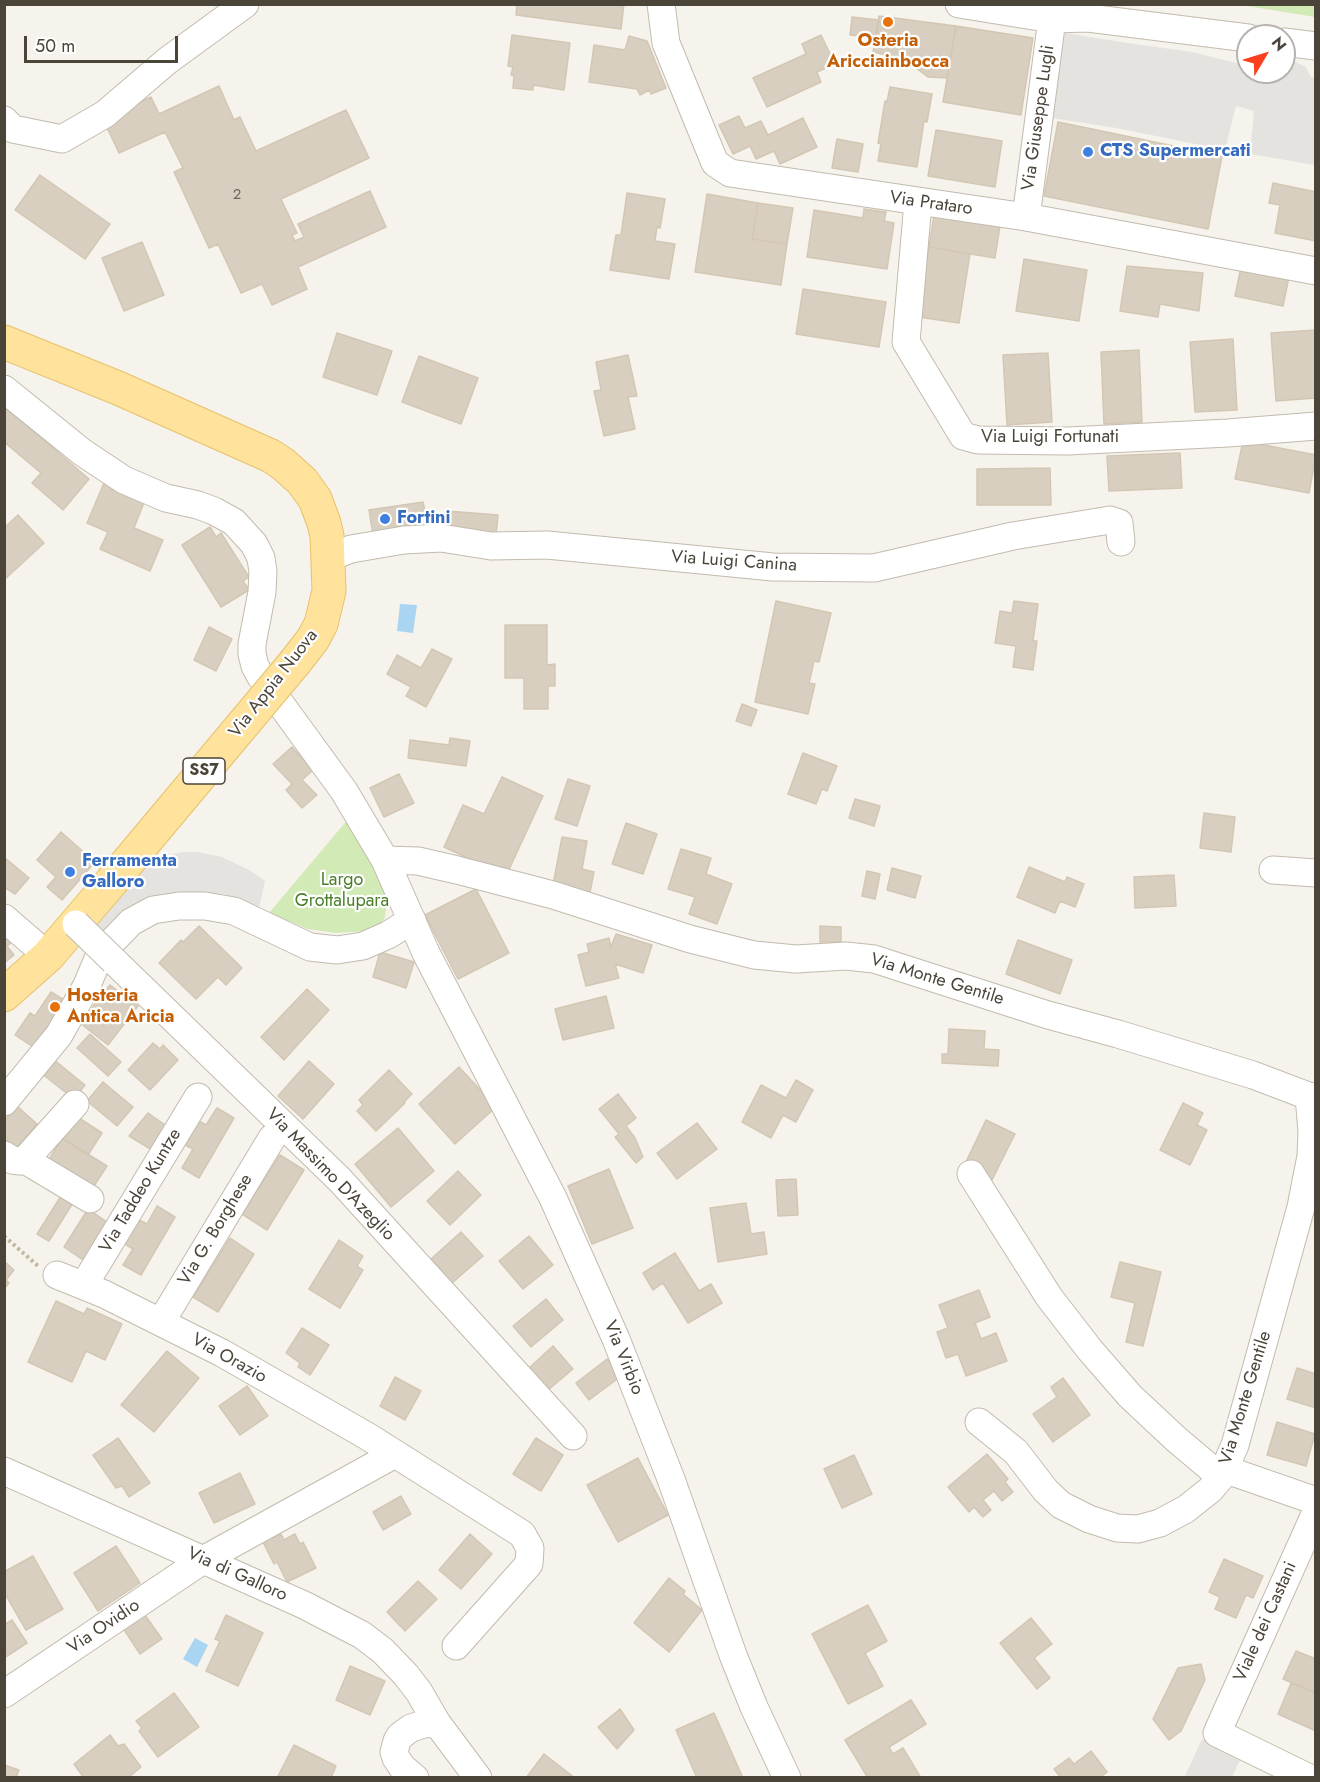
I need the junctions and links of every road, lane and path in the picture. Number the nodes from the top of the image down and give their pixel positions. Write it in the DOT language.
graph roads {
  1 [pos="245,4"];
  2 [pos="661,4"];
  3 [pos="959,4"];
  4 [pos="1058,12"];
  5 [pos="1236,36"];
  6 [pos="1296,44"];
  7 [pos="1316,46"];
  8 [pos="4,120"];
  9 [pos="918,202"];
  10 [pos="1026,217"];
  11 [pos="1316,271"];
  12 [pos="4,342"];
  13 [pos="4,389"];
  14 [pos="1316,426"];
  15 [pos="1121,542"];
  16 [pos="328,558"];
  17 [pos="385,860"];
  18 [pos="1274,870"];
  19 [pos="1316,873"];
  20 [pos="4,918"];
  21 [pos="412,920"];
  22 [pos="76,924"];
  23 [pos="48,956"];
  24 [pos="4,995"];
  25 [pos="198,1097"];
  26 [pos="1312,1097"];
  27 [pos="4,1102"];
  28 [pos="75,1104"];
  29 [pos="272,1138"];
  30 [pos="15,1157"];
  31 [pos="971,1174"];
  32 [pos="90,1199"];
  33 [pos="4,1236"];
  34 [pos="48,1271"];
  35 [pos="84,1285"];
  36 [pos="161,1322"];
  37 [pos="979,1422"];
  38 [pos="573,1436"];
  39 [pos="395,1454"];
  40 [pos="4,1471"];
  41 [pos="1222,1473"];
  42 [pos="1316,1501"];
  43 [pos="1316,1512"];
  44 [pos="203,1560"];
  45 [pos="456,1646"];
  46 [pos="4,1694"];
  47 [pos="436,1723"];
  48 [pos="415,1778"];
  49 [pos="478,1778"];
  50 [pos="787,1778"];
  51 [pos="1309,1778"];
  1 -- 8 [label="street"];
  2 -- 9 [label="street, Via Prataro"];
  3 -- 4 [label="street"];
  4 -- 5 [label="street"];
  4 -- 10 [label="street, Via Giuseppe Lugli"];
  6 -- 7 [label="street"];
  9 -- 10 [label="street, Via Prataro"];
  9 -- 14 [label="street, Via Luigi Fortunati"];
  10 -- 11 [label="street, Via Prataro"];
  12 -- 16 [label="main road, Via Appia Nuova / SS7"];
  13 -- 17 [label="street"];
  15 -- 16 [label="street, Via Luigi Canina"];
  16 -- 22 [label="main road, Via Appia Nuova / SS7, bridge"];
  17 -- 21 [label="street"];
  17 -- 26 [label="street, Via Monte Gentile"];
  18 -- 19 [label="street"];
  20 -- 23 [label="street"];
  21 -- 27 [label="street"];
  21 -- 50 [label="street, Via Virbio"];
  22 -- 23 [label="main road, Via Appia Nuova / SS7"];
  22 -- 38 [label="street, Via Massimo D'Azeglio, bridge"];
  23 -- 24 [label="main road, Via Appia Nuova / SS7"];
  25 -- 35 [label="street, Via Taddeo Kuntze"];
  26 -- 41 [label="street, Via Monte Gentile"];
  28 -- 30 [label="street"];
  29 -- 36 [label="street, Via G. Borghese"];
  30 -- 32 [label="street"];
  31 -- 41 [label="street"];
  33 -- 34 [label="path"];
  34 -- 35 [label="street, Via Orazio"];
  35 -- 36 [label="street, Via Orazio"];
  36 -- 39 [label="street, Via Orazio"];
  37 -- 41 [label="street, Via Monte Gentile"];
  39 -- 44 [label="street"];
  39 -- 45 [label="street, Via Orazio"];
  40 -- 44 [label="street, Via di Galloro"];
  41 -- 42 [label="street"];
  43 -- 51 [label="street, Viale dei Castani"];
  44 -- 46 [label="street, Via Ovidio"];
  44 -- 47 [label="street, Via di Galloro"];
  47 -- 48 [label="street"];
  47 -- 49 [label="street, Via di Galloro"];
}
